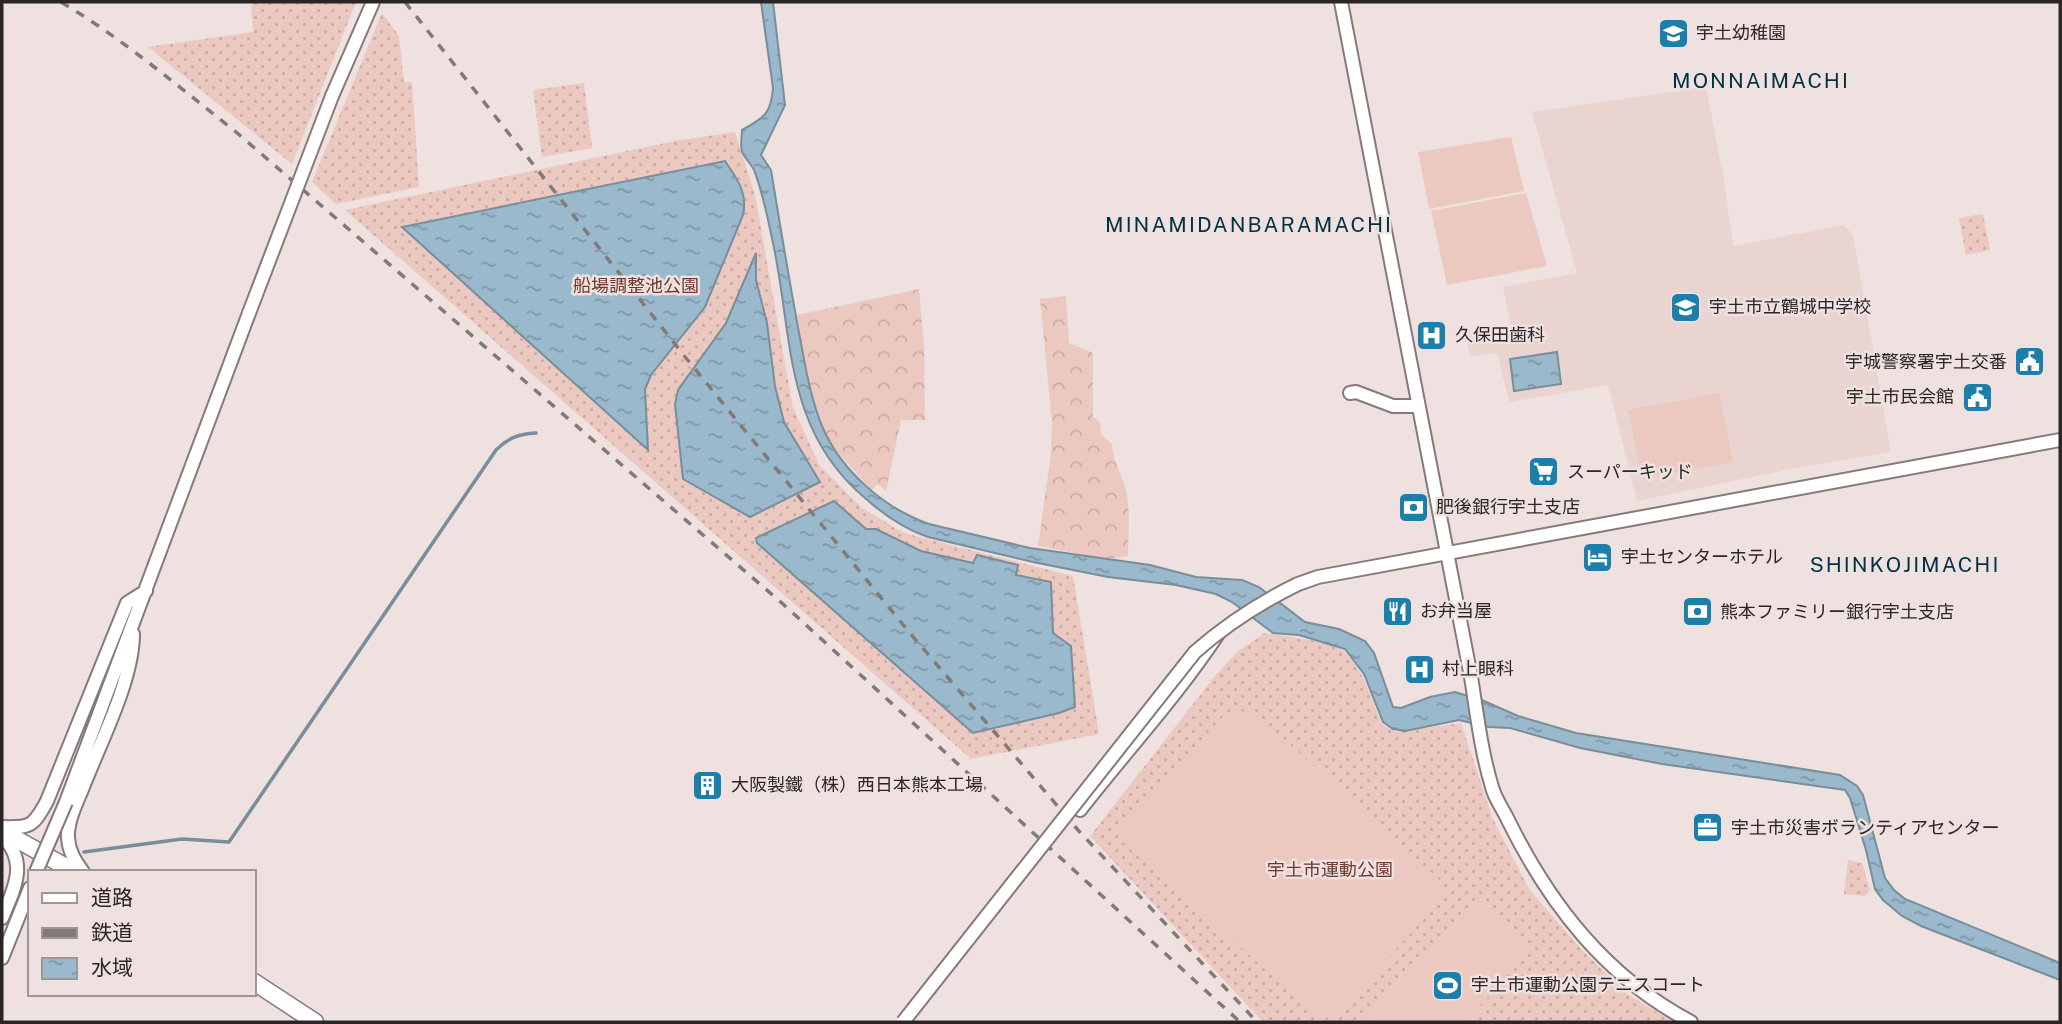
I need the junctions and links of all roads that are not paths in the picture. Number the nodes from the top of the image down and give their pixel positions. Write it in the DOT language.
graph roads {
  1 [pos="373,2"];
  2 [pos="1341,2"];
  3 [pos="1350,393"];
  4 [pos="1417,406"];
  5 [pos="2060,440"];
  6 [pos="1445,553"];
  7 [pos="146,591"];
  8 [pos="133,624"];
  9 [pos="1223,628"];
  10 [pos="1080,810"];
  11 [pos="2,831"];
  12 [pos="37,870"];
  13 [pos="71,870"];
  14 [pos="82,870"];
  15 [pos="28,893"];
  16 [pos="2,918"];
  17 [pos="2,958"];
  18 [pos="256,983"];
  19 [pos="315,1022"];
  20 [pos="903,1022"];
  21 [pos="1691,1022"];
  1 -- 7 [label="street, bridge"];
  2 -- 4 [label="street"];
  3 -- 4 [label="street"];
  4 -- 6 [label="street"];
  5 -- 6 [label="street"];
  6 -- 9 [label="street, bridge"];
  6 -- 21 [label="street"];
  7 -- 8 [label="street"];
  7 -- 11 [label="street"];
  8 -- 12 [label="street, bridge"];
  8 -- 14 [label="street"];
  9 -- 10 [label="street"];
  9 -- 20 [label="street, bridge"];
  11 -- 13 [label="main road"];
  11 -- 16 [label="street"];
  15 -- 17 [label="street"];
  18 -- 19 [label="main road"];
}
